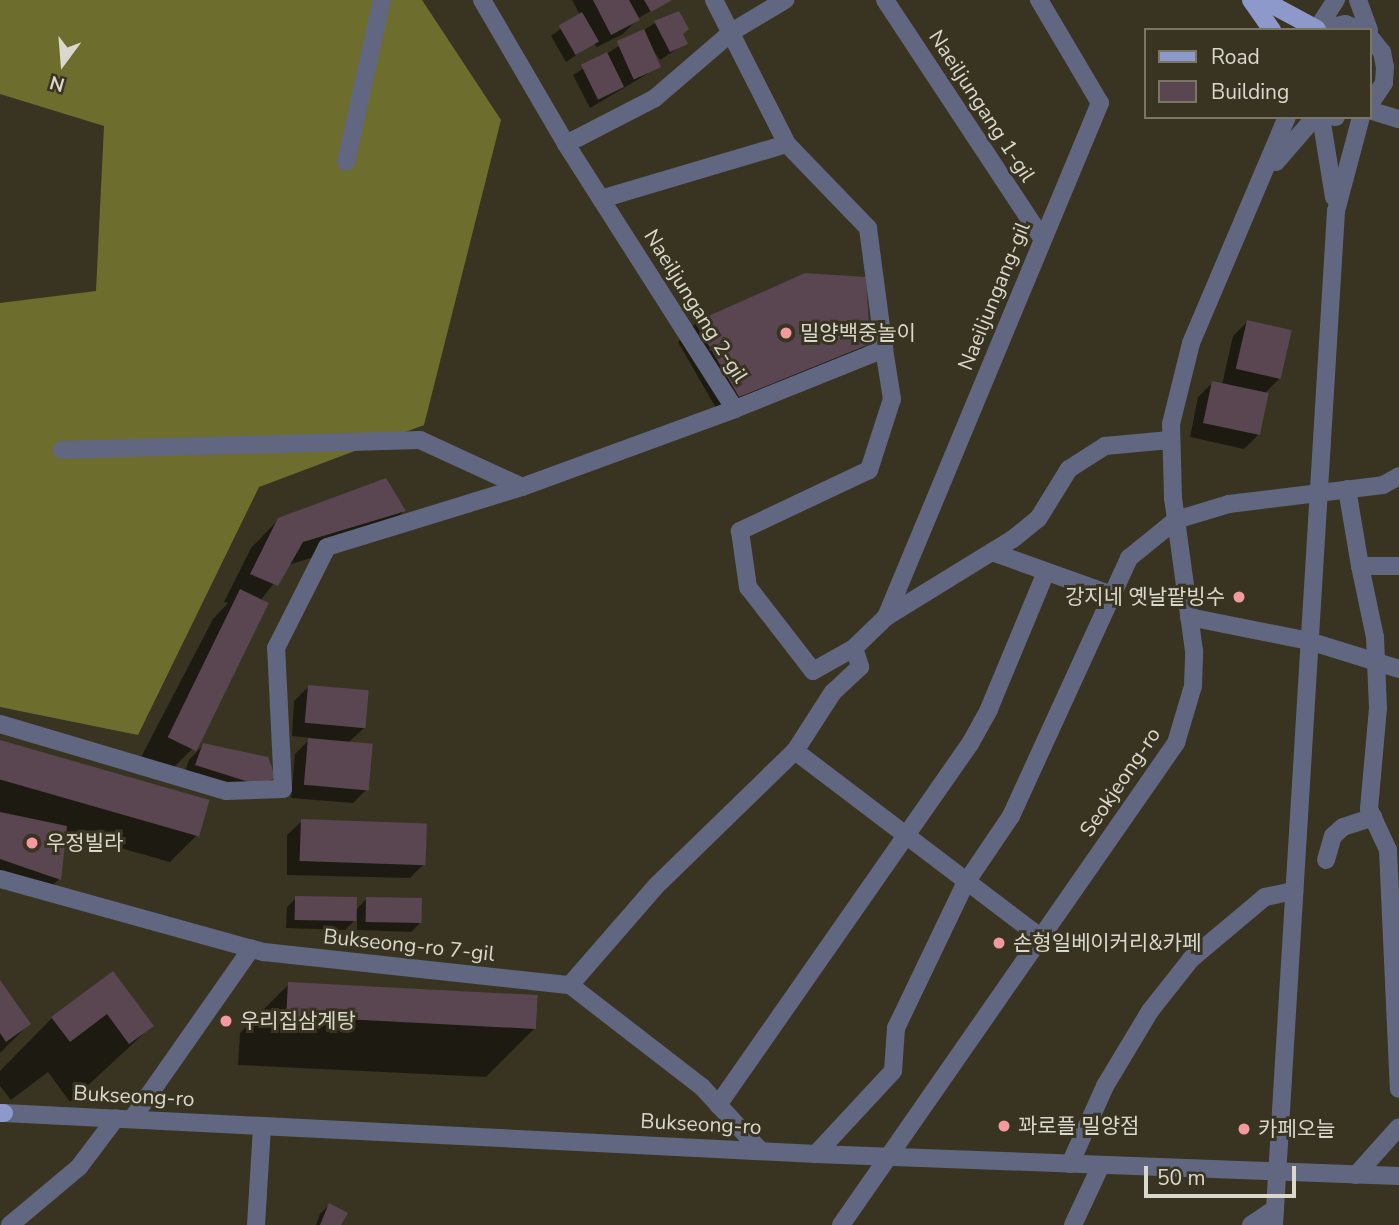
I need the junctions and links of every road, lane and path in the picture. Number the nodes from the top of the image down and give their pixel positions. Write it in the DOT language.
graph roads {
  1 [pos="382,0"];
  2 [pos="482,0"];
  3 [pos="714,0"];
  4 [pos="785,0"];
  5 [pos="885,0"];
  6 [pos="1039,0"];
  7 [pos="1251,0"];
  8 [pos="1263,0"];
  9 [pos="1336,0"];
  10 [pos="1357,0"];
  11 [pos="1271,28"];
  12 [pos="1314,28"];
  13 [pos="1317,28"];
  14 [pos="1322,28"];
  15 [pos="1355,28"];
  16 [pos="1366,28"];
  17 [pos="733,30"];
  18 [pos="1371,39"];
  19 [pos="1385,67"];
  20 [pos="1399,90"];
  21 [pos="1371,105"];
  22 [pos="1371,109"];
  23 [pos="1286,119"];
  24 [pos="1313,119"];
  25 [pos="1321,119"];
  26 [pos="1360,119"];
  27 [pos="1399,119"];
  28 [pos="566,144"];
  29 [pos="787,144"];
  30 [pos="346,162"];
  31 [pos="1262,178"];
  32 [pos="601,199"];
  33 [pos="1336,211"];
  34 [pos="1041,237"];
  35 [pos="884,349"];
  36 [pos="734,409"];
  37 [pos="1170,440"];
  38 [pos="62,450"];
  39 [pos="1399,476"];
  40 [pos="522,487"];
  41 [pos="1347,489"];
  42 [pos="1318,493"];
  43 [pos="1176,520"];
  44 [pos="992,552"];
  45 [pos="1360,566"];
  46 [pos="1399,566"];
  47 [pos="1046,572"];
  48 [pos="1112,595"];
  49 [pos="886,617"];
  50 [pos="1189,617"];
  51 [pos="1310,641"];
  52 [pos="853,648"];
  53 [pos="1375,662"];
  54 [pos="1399,669"];
  55 [pos="0,724"];
  56 [pos="795,751"];
  57 [pos="1373,817"];
  58 [pos="904,836"];
  59 [pos="1326,860"];
  60 [pos="0,879"];
  61 [pos="965,884"];
  62 [pos="1294,891"];
  63 [pos="1040,937"];
  64 [pos="251,949"];
  65 [pos="570,985"];
  66 [pos="1399,1089"];
  67 [pos="718,1105"];
  68 [pos="2,1113"];
  69 [pos="124,1119"];
  70 [pos="262,1126"];
  71 [pos="1399,1127"];
  72 [pos="761,1150"];
  73 [pos="816,1154"];
  74 [pos="887,1156"];
  75 [pos="1070,1164"];
  76 [pos="1101,1165"];
  77 [pos="1277,1172"];
  78 [pos="1356,1175"];
  79 [pos="1399,1176"];
  80 [pos="1275,1217"];
  81 [pos="10,1225"];
  82 [pos="256,1225"];
  83 [pos="841,1225"];
  84 [pos="1073,1225"];
  85 [pos="1251,1225"];
  1 -- 30 [label="street"];
  2 -- 28 [label="street, Naeiljungang 2-gil"];
  3 -- 17 [label="street"];
  4 -- 17 [label="street"];
  5 -- 34 [label="street, Naeiljungang 1-gil"];
  6 -- 34 [label="street, Naeiljungang-gil"];
  7 -- 11 [label="main road"];
  8 -- 12 [label="main road"];
  9 -- 13 [label="street"];
  10 -- 16 [label="street"];
  14 -- 15 [label="street"];
  17 -- 28 [label="street"];
  17 -- 29 [label="street"];
  18 -- 19 [label="street"];
  19 -- 20 [label="street"];
  19 -- 21 [label="street"];
  22 -- 27 [label="street"];
  23 -- 31 [label="street, Seokjeong-ro"];
  24 -- 31 [label="street"];
  25 -- 33 [label="street"];
  26 -- 33 [label="street"];
  28 -- 32 [label="street, Naeiljungang 2-gil"];
  29 -- 32 [label="street"];
  29 -- 35 [label="street"];
  31 -- 37 [label="street, Seokjeong-ro"];
  32 -- 36 [label="street, Naeiljungang 2-gil"];
  33 -- 42 [label="street"];
  34 -- 49 [label="street, Naeiljungang-gil"];
  35 -- 36 [label="street, Naeiljungang 2-gil"];
  35 -- 52 [label="street"];
  36 -- 40 [label="street"];
  37 -- 43 [label="street, Seokjeong-ro"];
  37 -- 44 [label="street"];
  38 -- 40 [label="street"];
  39 -- 41 [label="street"];
  40 -- 55 [label="street"];
  41 -- 42 [label="street"];
  41 -- 45 [label="street"];
  42 -- 43 [label="street"];
  42 -- 51 [label="street"];
  43 -- 48 [label="street"];
  43 -- 50 [label="street, Seokjeong-ro"];
  44 -- 47 [label="street"];
  44 -- 49 [label="street"];
  45 -- 46 [label="street"];
  45 -- 53 [label="street"];
  47 -- 48 [label="street"];
  47 -- 58 [label="street"];
  48 -- 61 [label="street"];
  49 -- 52 [label="street"];
  50 -- 51 [label="street"];
  50 -- 63 [label="street, Seokjeong-ro"];
  51 -- 53 [label="street"];
  51 -- 62 [label="street"];
  52 -- 56 [label="street"];
  53 -- 54 [label="street"];
  53 -- 57 [label="street"];
  56 -- 58 [label="street"];
  56 -- 65 [label="street"];
  57 -- 59 [label="street"];
  57 -- 66 [label="street"];
  58 -- 61 [label="street"];
  58 -- 67 [label="street"];
  60 -- 64 [label="street, Bukseong-ro 7-gil"];
  61 -- 63 [label="street"];
  61 -- 73 [label="street"];
  62 -- 75 [label="street"];
  62 -- 77 [label="street"];
  63 -- 74 [label="street, Seokjeong-ro"];
  64 -- 65 [label="street, Bukseong-ro 7-gil"];
  64 -- 69 [label="street"];
  65 -- 67 [label="street"];
  67 -- 72 [label="street"];
  68 -- 69 [label="street, Bukseong-ro"];
  69 -- 70 [label="street, Bukseong-ro"];
  69 -- 81 [label="street"];
  70 -- 72 [label="street, Bukseong-ro"];
  70 -- 82 [label="street"];
  71 -- 78 [label="street"];
  72 -- 73 [label="street, Bukseong-ro"];
  73 -- 74 [label="street, Bukseong-ro"];
  74 -- 75 [label="street, Bukseong-ro"];
  74 -- 83 [label="street, Seokjeong-ro"];
  75 -- 76 [label="street, Bukseong-ro"];
  76 -- 77 [label="street, Bukseong-ro"];
  76 -- 84 [label="street"];
  77 -- 78 [label="street, Bukseong-ro"];
  77 -- 80 [label="street"];
  78 -- 79 [label="street, Bukseong-ro"];
  80 -- 85 [label="street"];
}
